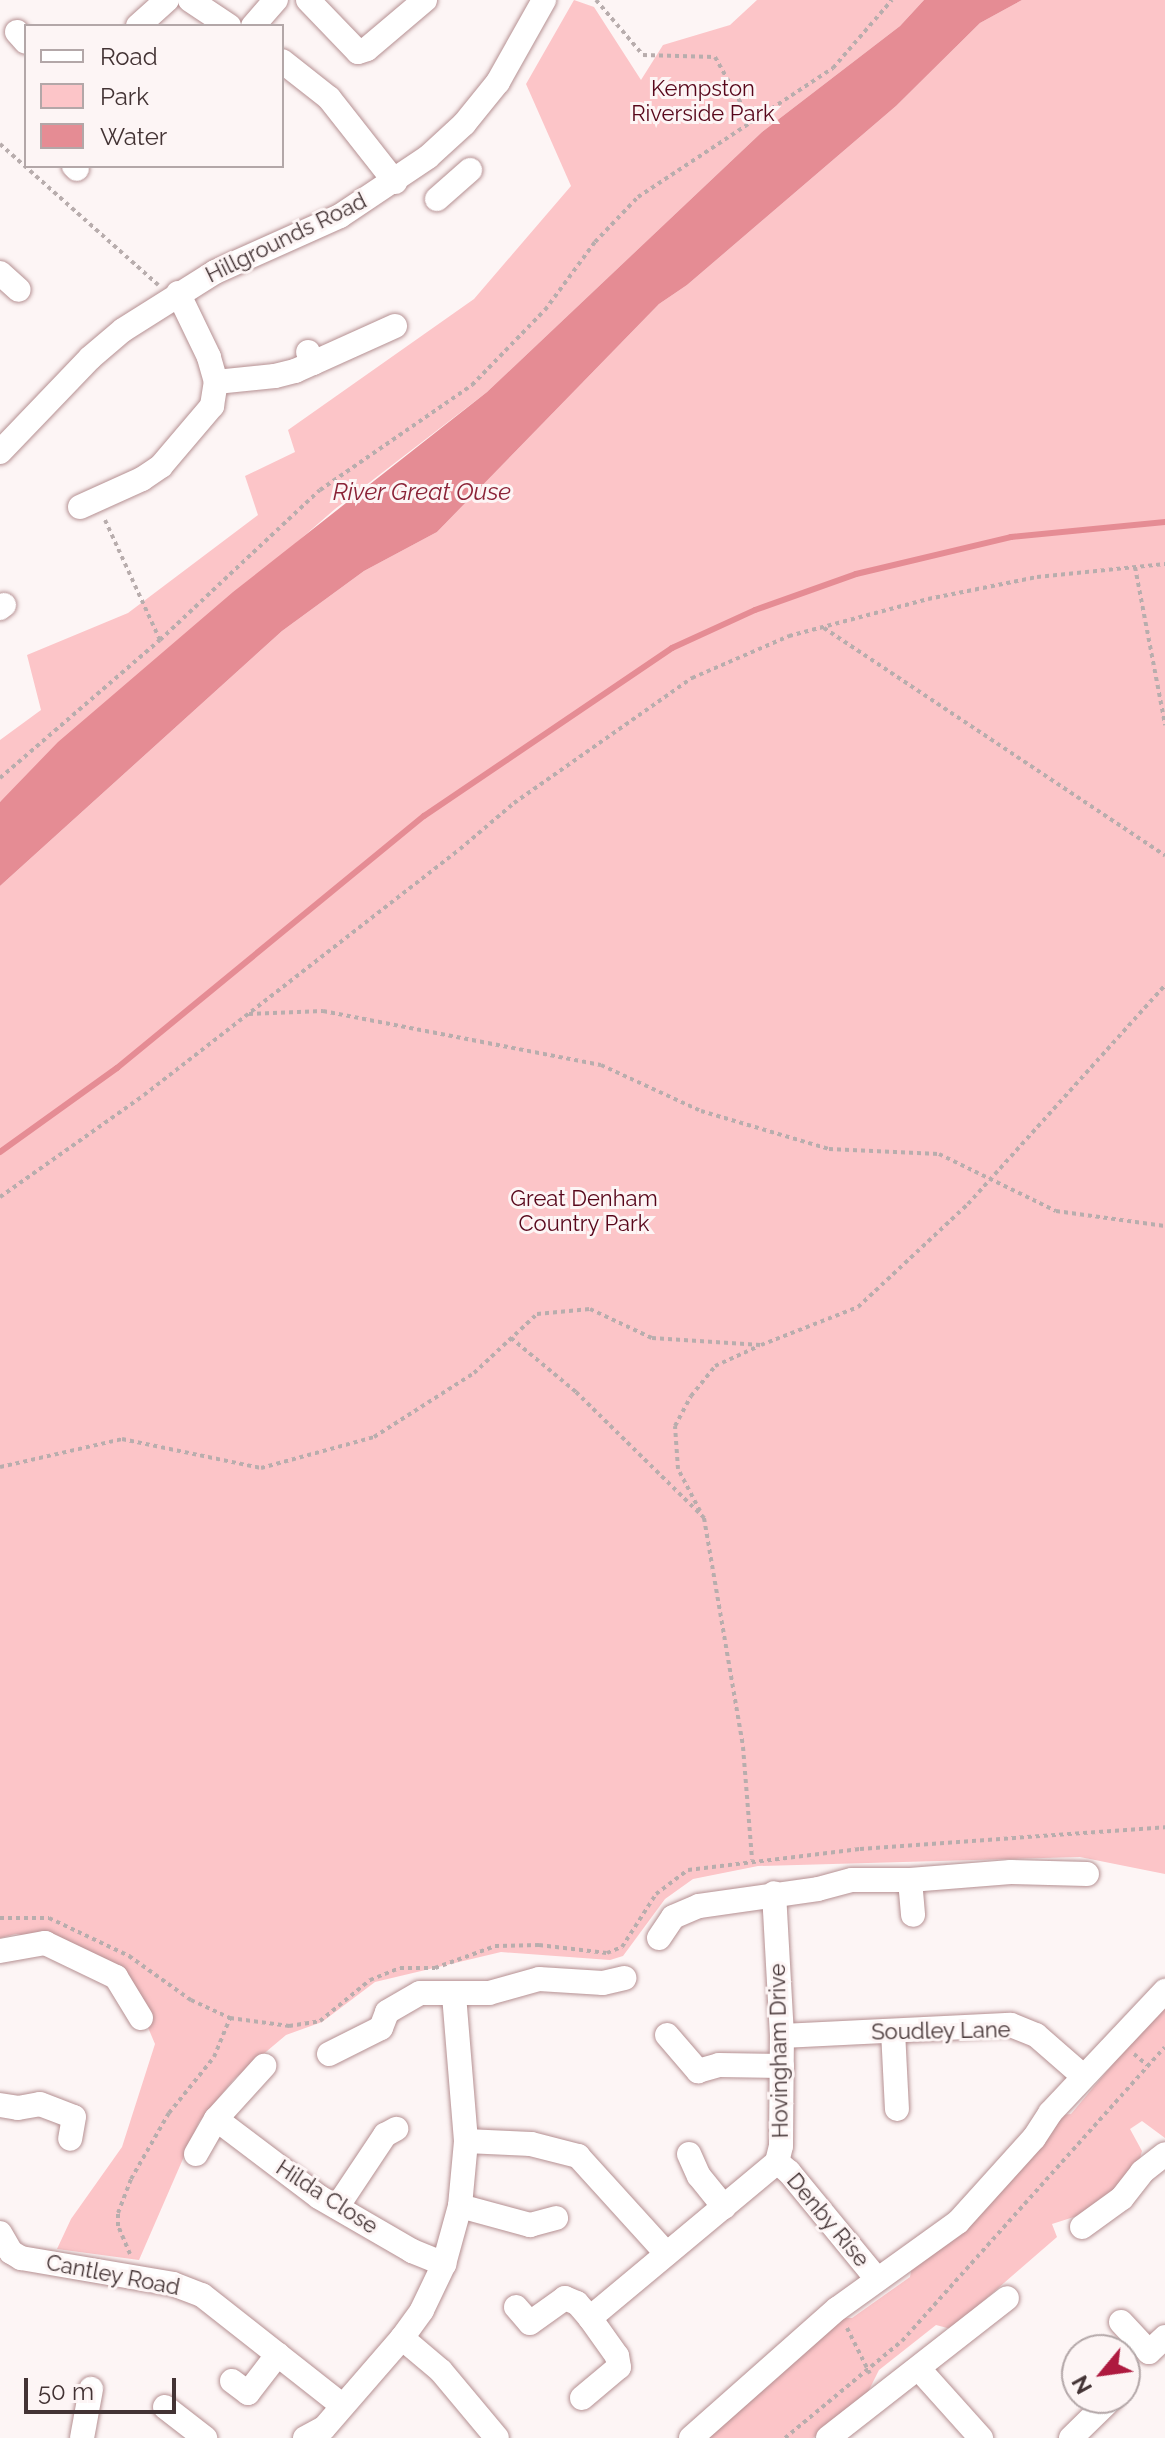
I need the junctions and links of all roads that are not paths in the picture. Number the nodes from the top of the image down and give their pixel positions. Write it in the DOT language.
graph roads {
  1 [pos="167,0"];
  2 [pos="190,0"];
  3 [pos="276,0"];
  4 [pos="308,0"];
  5 [pos="544,0"];
  6 [pos="420,2"];
  7 [pos="140,24"];
  8 [pos="226,24"];
  9 [pos="255,24"];
  10 [pos="284,63"];
  11 [pos="428,157"];
  12 [pos="395,182"];
  13 [pos="453,185"];
  14 [pos="0,273"];
  15 [pos="19,290"];
  16 [pos="174,296"];
  17 [pos="395,326"];
  18 [pos="216,382"];
  19 [pos="0,452"];
  20 [pos="93,509"];
  21 [pos="1087,1874"];
  22 [pos="910,1880"];
  23 [pos="774,1893"];
  24 [pos="913,1915"];
  25 [pos="659,1938"];
  26 [pos="0,1951"];
  27 [pos="624,1978"];
  28 [pos="1165,1991"];
  29 [pos="454,1994"];
  30 [pos="141,2018"];
  31 [pos="893,2031"];
  32 [pos="667,2035"];
  33 [pos="782,2036"];
  34 [pos="329,2054"];
  35 [pos="264,2066"];
  36 [pos="782,2066"];
  37 [pos="1083,2076"];
  38 [pos="0,2105"];
  39 [pos="897,2109"];
  40 [pos="216,2119"];
  41 [pos="396,2129"];
  42 [pos="70,2139"];
  43 [pos="466,2141"];
  44 [pos="196,2154"];
  45 [pos="689,2154"];
  46 [pos="1165,2154"];
  47 [pos="777,2162"];
  48 [pos="460,2206"];
  49 [pos="337,2207"];
  50 [pos="724,2207"];
  51 [pos="556,2218"];
  52 [pos="1082,2227"];
  53 [pos="4,2249"];
  54 [pos="667,2254"];
  55 [pos="444,2264"];
  56 [pos="877,2279"];
  57 [pos="1007,2298"];
  58 [pos="516,2307"];
  59 [pos="583,2310"];
  60 [pos="1121,2322"];
  61 [pos="1165,2337"];
  62 [pos="402,2338"];
  63 [pos="278,2354"];
  64 [pos="919,2369"];
  65 [pos="232,2381"];
  66 [pos="91,2389"];
  67 [pos="582,2398"];
  68 [pos="343,2406"];
  69 [pos="165,2407"];
  70 [pos="1096,2414"];
  71 [pos="198,2436"];
  72 [pos="82,2438"];
  73 [pos="305,2438"];
  74 [pos="497,2438"];
  75 [pos="691,2438"];
  76 [pos="828,2438"];
  77 [pos="981,2438"];
  78 [pos="1071,2438"];
  1 -- 7 [label="street"];
  2 -- 8 [label="street"];
  3 -- 9 [label="street"];
  4 -- 6 [label="street"];
  5 -- 11 [label="street, Hillgrounds Road"];
  10 -- 12 [label="street"];
  11 -- 12 [label="street, Hillgrounds Road"];
  11 -- 13 [label="street"];
  12 -- 16 [label="street, Hillgrounds Road"];
  14 -- 15 [label="street"];
  16 -- 18 [label="street"];
  16 -- 19 [label="street, Hillgrounds Road"];
  17 -- 18 [label="street"];
  18 -- 20 [label="street"];
  21 -- 22 [label="street"];
  22 -- 23 [label="street"];
  22 -- 24 [label="street"];
  23 -- 25 [label="street"];
  23 -- 33 [label="street, Hovingham Drive"];
  26 -- 30 [label="street"];
  27 -- 29 [label="street"];
  28 -- 37 [label="street"];
  29 -- 34 [label="street"];
  29 -- 43 [label="street"];
  31 -- 33 [label="street, Soudley Lane"];
  31 -- 37 [label="street, Soudley Lane"];
  31 -- 39 [label="street"];
  32 -- 36 [label="street"];
  33 -- 36 [label="street, Hovingham Drive"];
  35 -- 40 [label="street"];
  36 -- 47 [label="street, Hovingham Drive"];
  37 -- 56 [label="street, Denby Rise"];
  38 -- 42 [label="street"];
  40 -- 44 [label="street"];
  40 -- 49 [label="street, Hilda Close"];
  41 -- 49 [label="street"];
  43 -- 48 [label="street"];
  43 -- 54 [label="street"];
  45 -- 50 [label="street"];
  46 -- 52 [label="street"];
  47 -- 50 [label="street, Hovingham Drive"];
  47 -- 56 [label="street, Denby Rise"];
  48 -- 51 [label="street"];
  48 -- 55 [label="street"];
  49 -- 55 [label="street, Hilda Close"];
  50 -- 54 [label="street, Hovingham Drive"];
  53 -- 63 [label="street, Cantley Road"];
  54 -- 59 [label="street, Hovingham Drive"];
  55 -- 62 [label="street"];
  56 -- 75 [label="street, Denby Rise"];
  57 -- 64 [label="street"];
  58 -- 59 [label="street"];
  59 -- 67 [label="street"];
  60 -- 61 [label="street"];
  62 -- 68 [label="street"];
  62 -- 74 [label="street"];
  63 -- 65 [label="street"];
  63 -- 68 [label="street, Cantley Road"];
  64 -- 76 [label="street"];
  64 -- 77 [label="street"];
  66 -- 72 [label="street"];
  68 -- 73 [label="street"];
  69 -- 71 [label="street"];
  70 -- 78 [label="street"];
}
